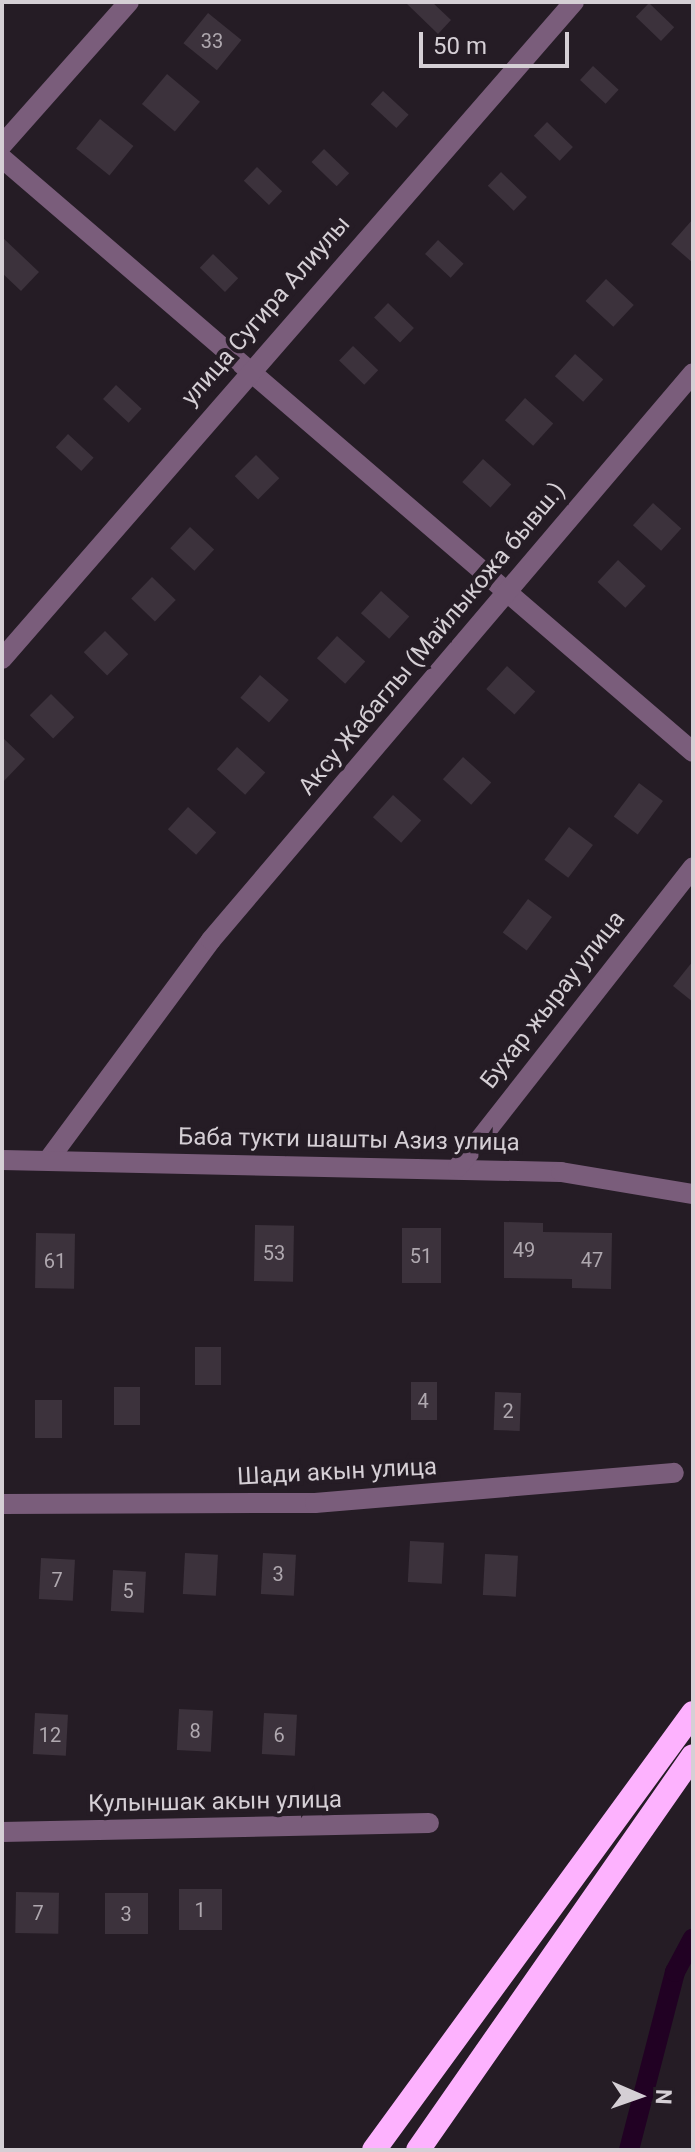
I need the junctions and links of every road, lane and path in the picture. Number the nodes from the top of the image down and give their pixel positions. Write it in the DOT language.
graph roads {
  1 [pos="129,2"];
  2 [pos="574,2"];
  3 [pos="2,145"];
  4 [pos="2,158"];
  5 [pos="251,367"];
  6 [pos="693,373"];
  7 [pos="507,589"];
  8 [pos="2,659"];
  9 [pos="693,752"];
  10 [pos="693,867"];
  11 [pos="49,1159"];
  12 [pos="2,1160"];
  13 [pos="458,1167"];
  14 [pos="693,1194"];
  15 [pos="674,1473"];
  16 [pos="2,1504"];
  17 [pos="693,1713"];
  18 [pos="693,1756"];
  19 [pos="429,1823"];
  20 [pos="2,1832"];
  21 [pos="451,2045"];
  22 [pos="478,2064"];
  23 [pos="374,2150"];
  24 [pos="418,2150"];
  1 -- 3 [label="street"];
  2 -- 5 [label="street, улица Сугира Алиулы"];
  4 -- 5 [label="street"];
  5 -- 7 [label="street"];
  5 -- 8 [label="street, улица Сугира Алиулы"];
  6 -- 7 [label="street, Аксу Жабаглы (Майлыкожа бывш.)"];
  7 -- 9 [label="street"];
  7 -- 11 [label="street, Аксу Жабаглы (Майлыкожа бывш.)"];
  10 -- 13 [label="street, Бухар жырау улица"];
  11 -- 12 [label="street, Баба тукти шашты Азиз улица"];
  11 -- 13 [label="street, Баба тукти шашты Азиз улица"];
  13 -- 14 [label="street, Баба тукти шашты Азиз улица"];
  15 -- 16 [label="street, Шади акын улица"];
  17 -- 21 [label="highway"];
  18 -- 22 [label="highway"];
  19 -- 20 [label="street, Кулыншак акын улица"];
  21 -- 22 [label="highway"];
  21 -- 23 [label="highway"];
  22 -- 24 [label="highway"];
}
